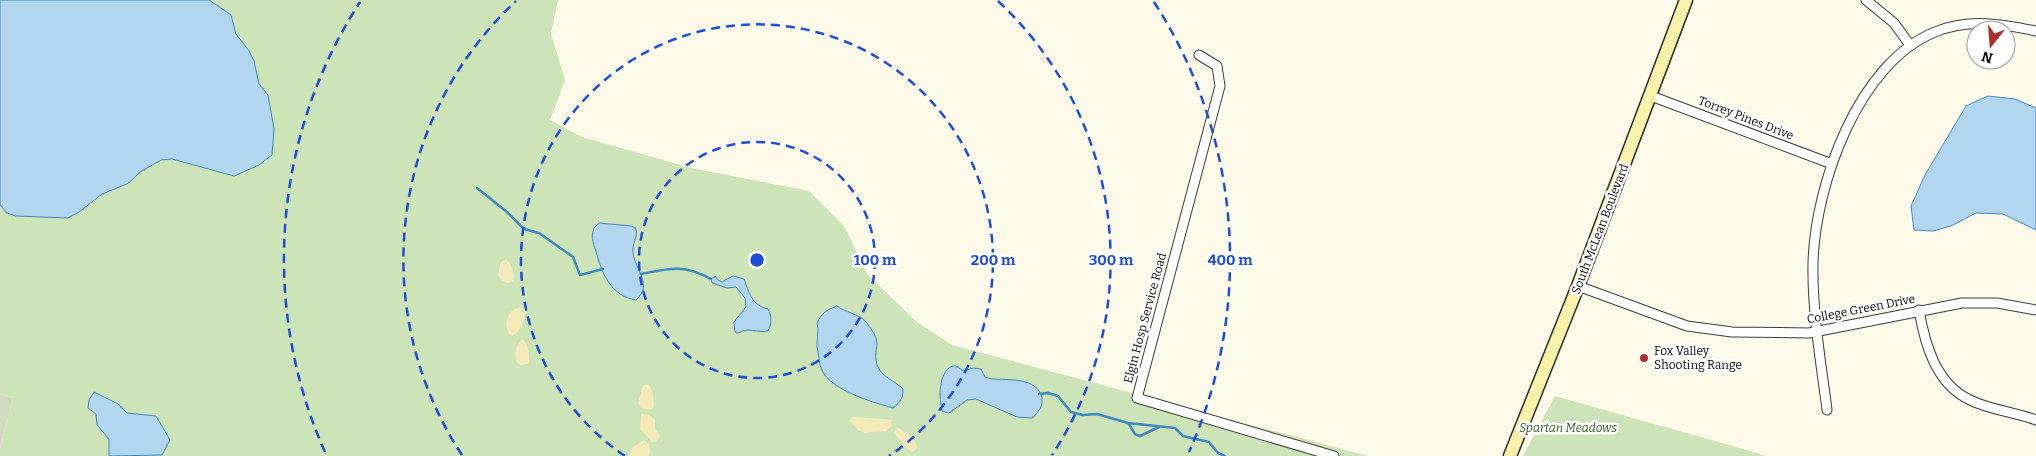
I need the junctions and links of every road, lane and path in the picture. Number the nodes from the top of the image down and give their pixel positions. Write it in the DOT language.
graph roads {
  1 [pos="1686,0"];
  2 [pos="1866,0"];
  3 [pos="2036,31"];
  4 [pos="1910,45"];
  5 [pos="1199,55"];
  6 [pos="1651,96"];
  7 [pos="1832,164"];
  8 [pos="1578,286"];
  9 [pos="1919,310"];
  10 [pos="2036,310"];
  11 [pos="1817,332"];
  12 [pos="1827,410"];
  13 [pos="2036,420"];
  14 [pos="1334,456"];
  15 [pos="1510,456"];
  1 -- 6 [label="main road, South McLean Boulevard"];
  2 -- 4 [label="street"];
  3 -- 4 [label="street"];
  4 -- 7 [label="street"];
  5 -- 14 [label="street, Elgin Hosp Service Road"];
  6 -- 7 [label="street, Torrey Pines Drive"];
  6 -- 8 [label="main road, South McLean Boulevard"];
  7 -- 11 [label="street"];
  8 -- 11 [label="street, College Green Drive"];
  8 -- 15 [label="main road, South McLean Boulevard"];
  9 -- 10 [label="street, College Green Drive"];
  9 -- 11 [label="street, College Green Drive"];
  9 -- 13 [label="street"];
  11 -- 12 [label="street"];
}
